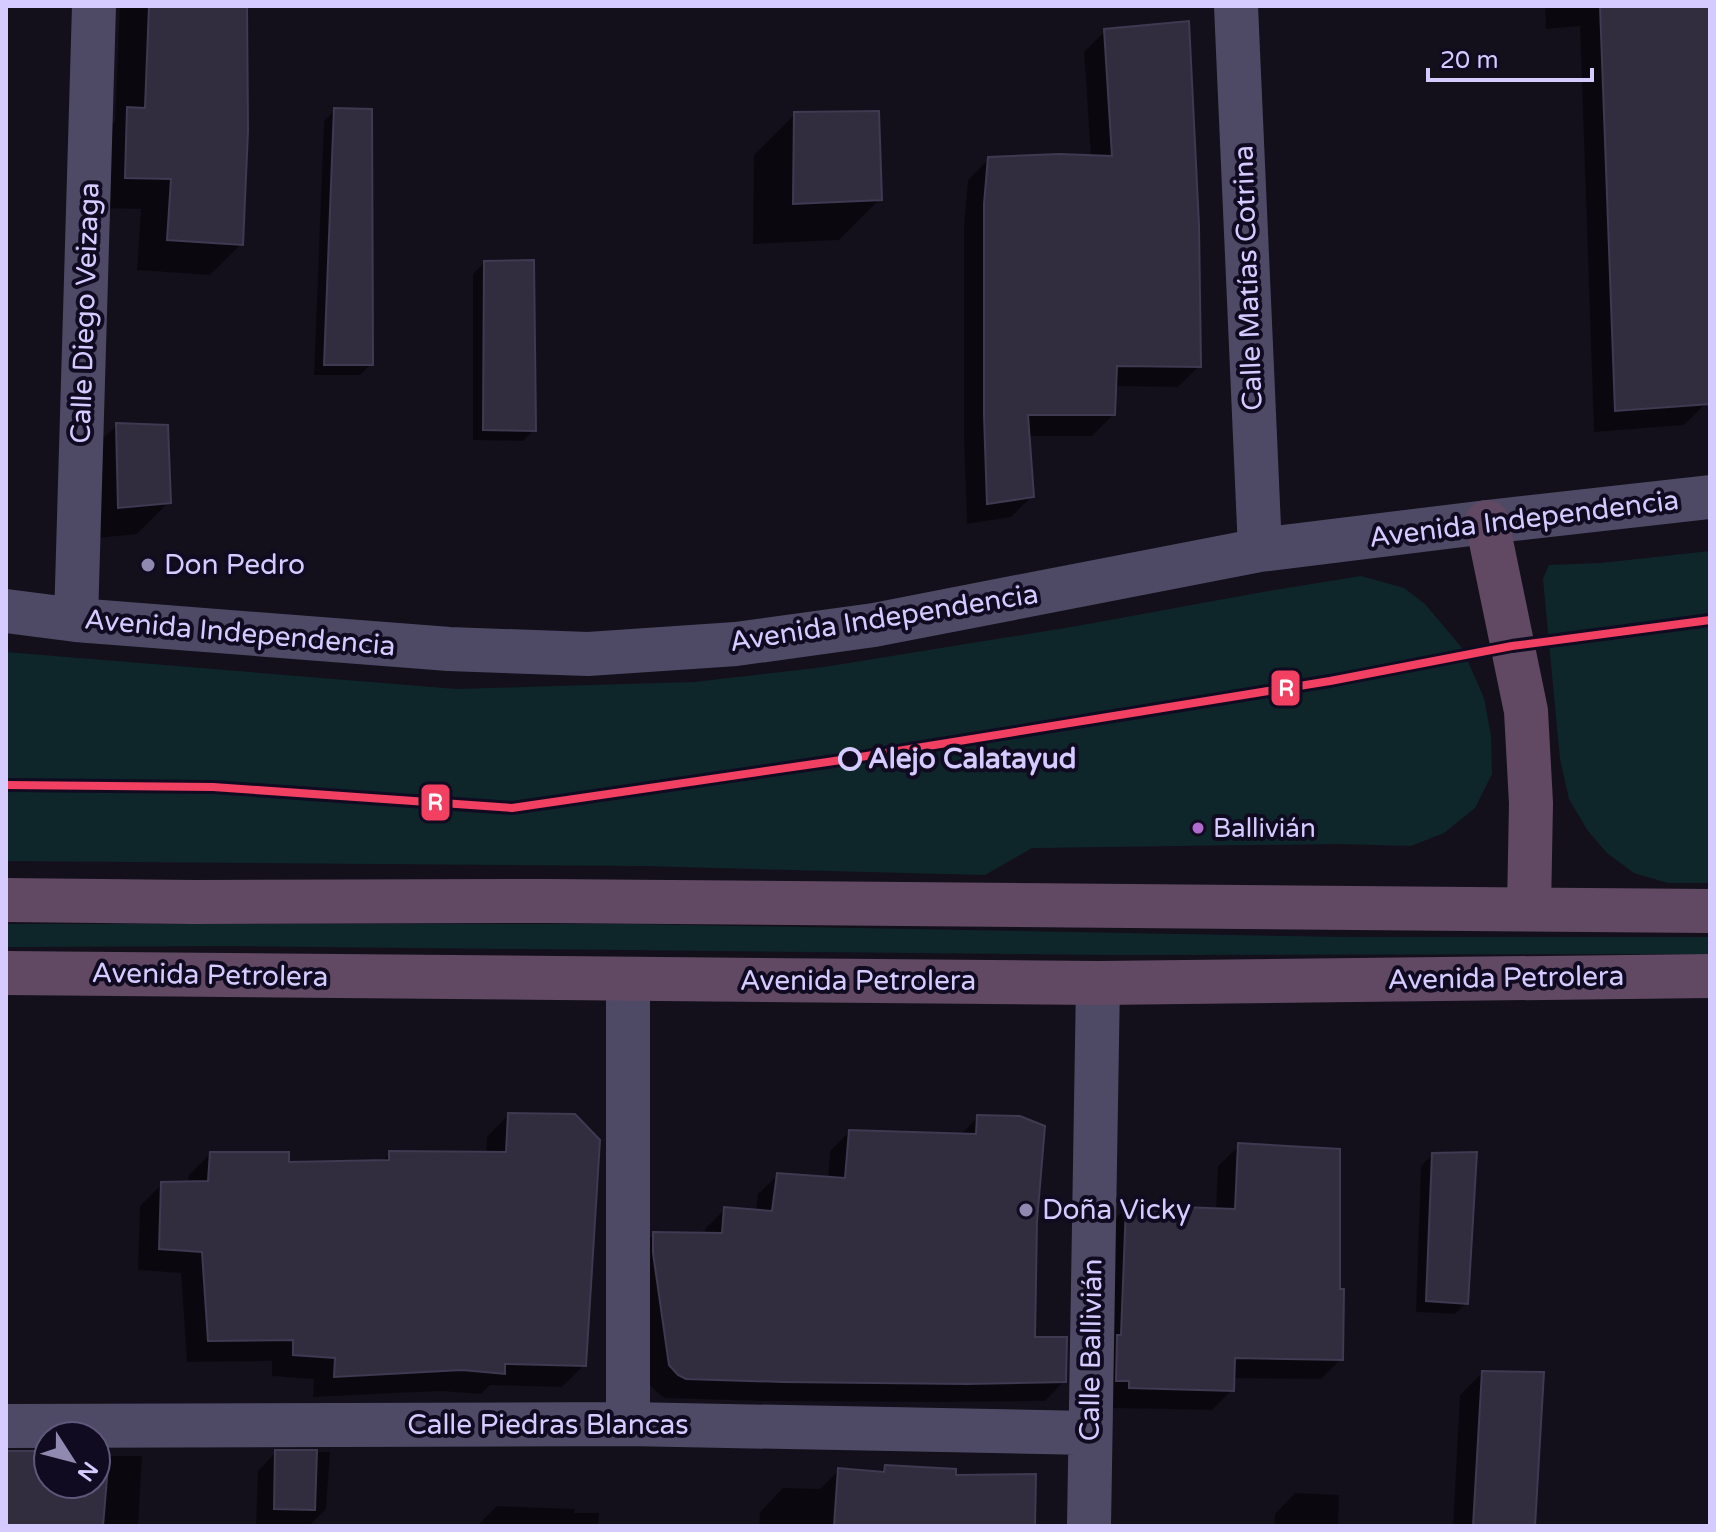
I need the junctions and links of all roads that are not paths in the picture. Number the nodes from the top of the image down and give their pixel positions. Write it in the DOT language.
graph roads {
  1 [pos="94,6"];
  2 [pos="1236,6"];
  3 [pos="1710,497"];
  4 [pos="1487,522"];
  5 [pos="1260,550"];
  6 [pos="6,611"];
  7 [pos="76,620"];
  8 [pos="6,900"];
  9 [pos="1529,909"];
  10 [pos="1710,911"];
  11 [pos="6,973"];
  12 [pos="1710,976"];
  13 [pos="628,979"];
  14 [pos="1098,983"];
  15 [pos="628,1424"];
  16 [pos="6,1426"];
  17 [pos="1089,1433"];
  18 [pos="1089,1526"];
  1 -- 7 [label="street, Calle Diego Veizaga"];
  2 -- 5 [label="street, Calle Matías Cotrina"];
  3 -- 4 [label="street, Avenida Independencia"];
  4 -- 5 [label="street, Avenida Independencia"];
  4 -- 9 [label="highway"];
  5 -- 7 [label="street, Avenida Independencia"];
  6 -- 7 [label="street, Avenida Independencia"];
  8 -- 9 [label="highway"];
  9 -- 10 [label="highway"];
  11 -- 13 [label="highway, Avenida Petrolera"];
  12 -- 14 [label="highway, Avenida Petrolera"];
  13 -- 14 [label="highway, Avenida Petrolera"];
  13 -- 15 [label="street"];
  14 -- 17 [label="street, Calle Ballivián"];
  15 -- 16 [label="street, Calle Piedras Blancas"];
  15 -- 17 [label="street, Calle Piedras Blancas"];
  17 -- 18 [label="street, Calle Ballivián"];
}
